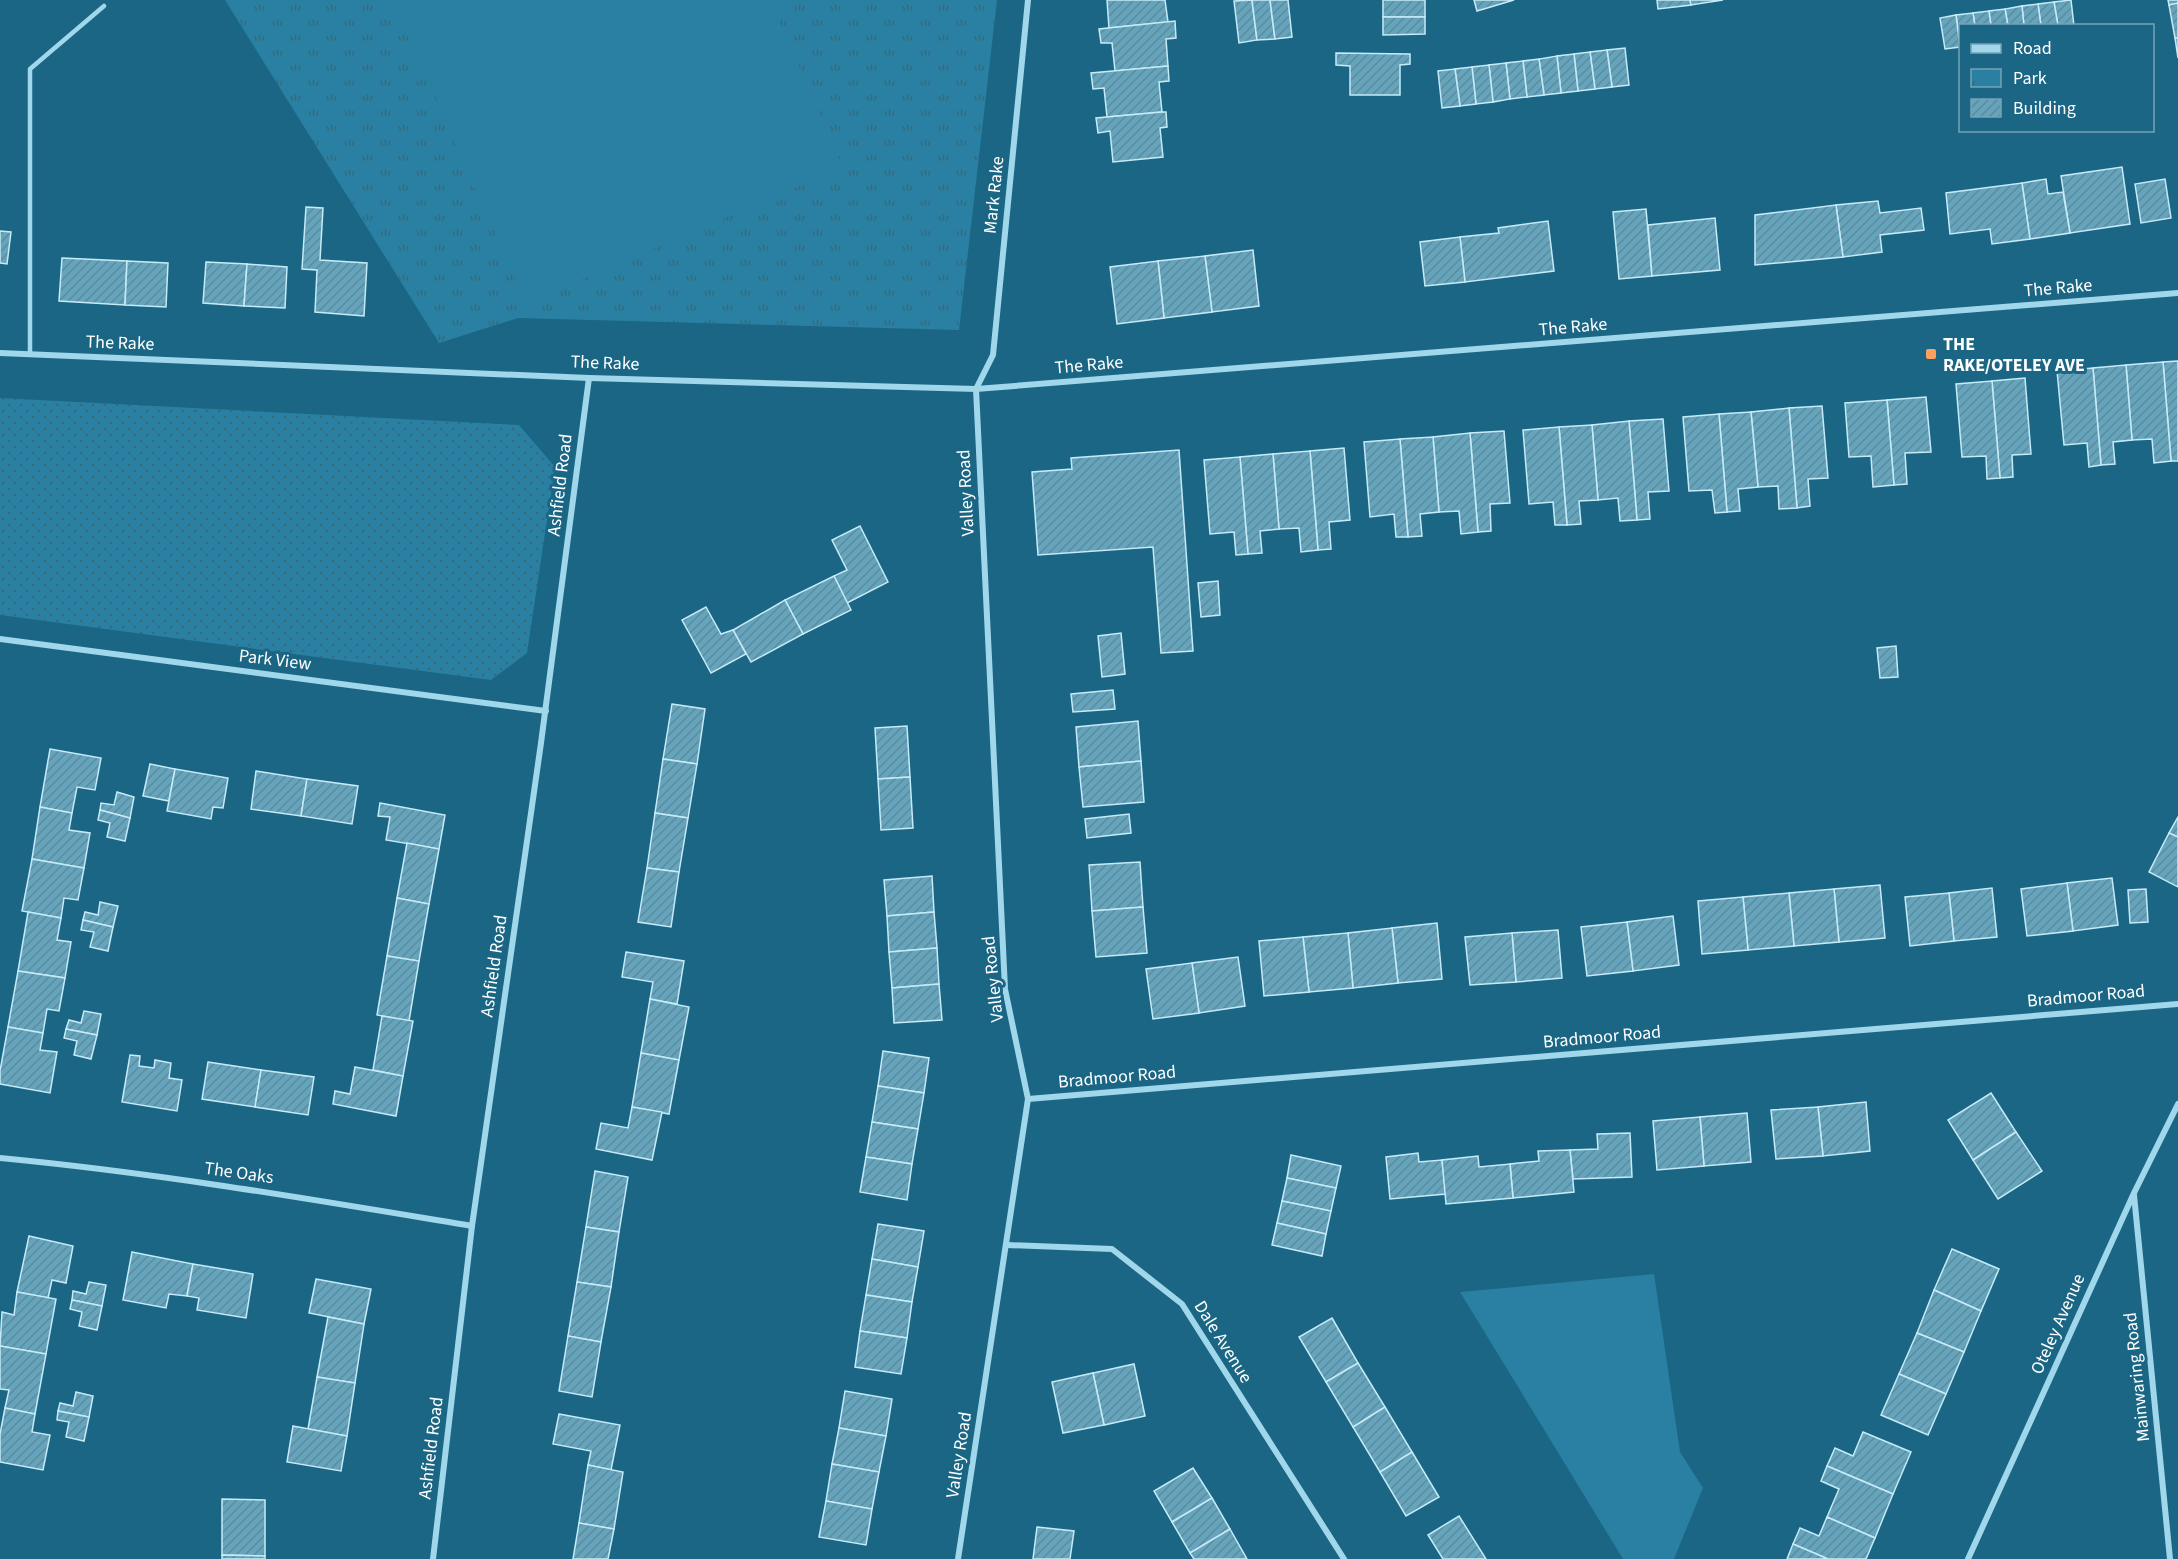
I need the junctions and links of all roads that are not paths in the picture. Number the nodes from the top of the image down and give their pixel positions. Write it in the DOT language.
graph roads {
  1 [pos="1028,0"];
  2 [pos="104,6"];
  3 [pos="2178,293"];
  4 [pos="0,353"];
  5 [pos="30,354"];
  6 [pos="589,378"];
  7 [pos="976,389"];
  8 [pos="0,639"];
  9 [pos="546,711"];
  10 [pos="2178,1004"];
  11 [pos="1028,1099"];
  12 [pos="2178,1104"];
  13 [pos="0,1158"];
  14 [pos="2134,1193"];
  15 [pos="472,1227"];
  16 [pos="1007,1245"];
  17 [pos="433,1559"];
  18 [pos="958,1559"];
  19 [pos="1344,1559"];
  20 [pos="1968,1559"];
  21 [pos="2170,1559"];
  1 -- 7 [label="street, Mark Rake"];
  2 -- 5 [label="lane"];
  3 -- 7 [label="street, The Rake"];
  4 -- 5 [label="street, The Rake"];
  5 -- 6 [label="street, The Rake"];
  6 -- 7 [label="street, The Rake"];
  6 -- 9 [label="street, Ashfield Road"];
  7 -- 11 [label="street, Valley Road"];
  8 -- 9 [label="street, Park View"];
  9 -- 15 [label="street, Ashfield Road"];
  10 -- 11 [label="street, Bradmoor Road"];
  11 -- 16 [label="street, Valley Road"];
  12 -- 14 [label="street, Oteley Avenue"];
  13 -- 15 [label="street, The Oaks"];
  14 -- 20 [label="street, Oteley Avenue"];
  14 -- 21 [label="street, Mainwaring Road"];
  15 -- 17 [label="street, Ashfield Road"];
  16 -- 18 [label="street, Valley Road"];
  16 -- 19 [label="street, Dale Avenue"];
}
